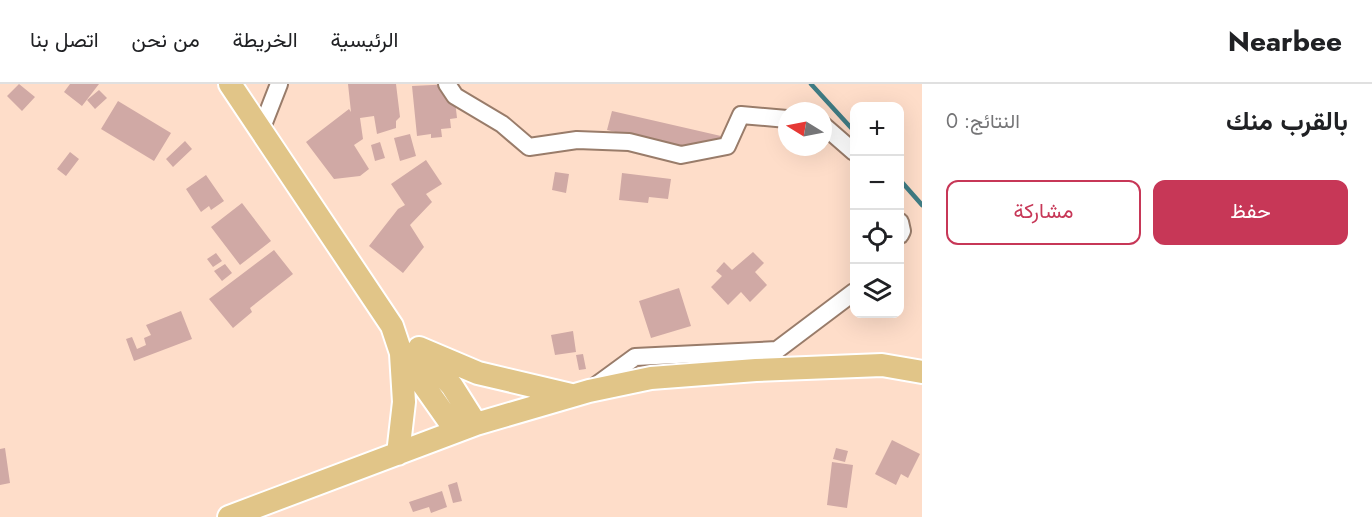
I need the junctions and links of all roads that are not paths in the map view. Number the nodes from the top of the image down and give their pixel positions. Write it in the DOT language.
graph roads {
  1 [pos="230,84"];
  2 [pos="279,84"];
  3 [pos="447,84"];
  4 [pos="778,118"];
  5 [pos="261,130"];
  6 [pos="832,133"];
  7 [pos="850,148"];
  8 [pos="850,296"];
  9 [pos="410,350"];
  10 [pos="922,372"];
  11 [pos="580,393"];
  12 [pos="466,428"];
  13 [pos="398,454"];
  14 [pos="229,517"];
  1 -- 5 [label="main road"];
  2 -- 5 [label="street"];
  3 -- 4 [label="street"];
  5 -- 9 [label="main road"];
  6 -- 7 [label="street"];
  8 -- 11 [label="street"];
  9 -- 11 [label="main road"];
  9 -- 12 [label="main road"];
  9 -- 13 [label="main road"];
  10 -- 11 [label="main road"];
  11 -- 12 [label="main road"];
  12 -- 13 [label="main road"];
  13 -- 14 [label="main road"];
}
